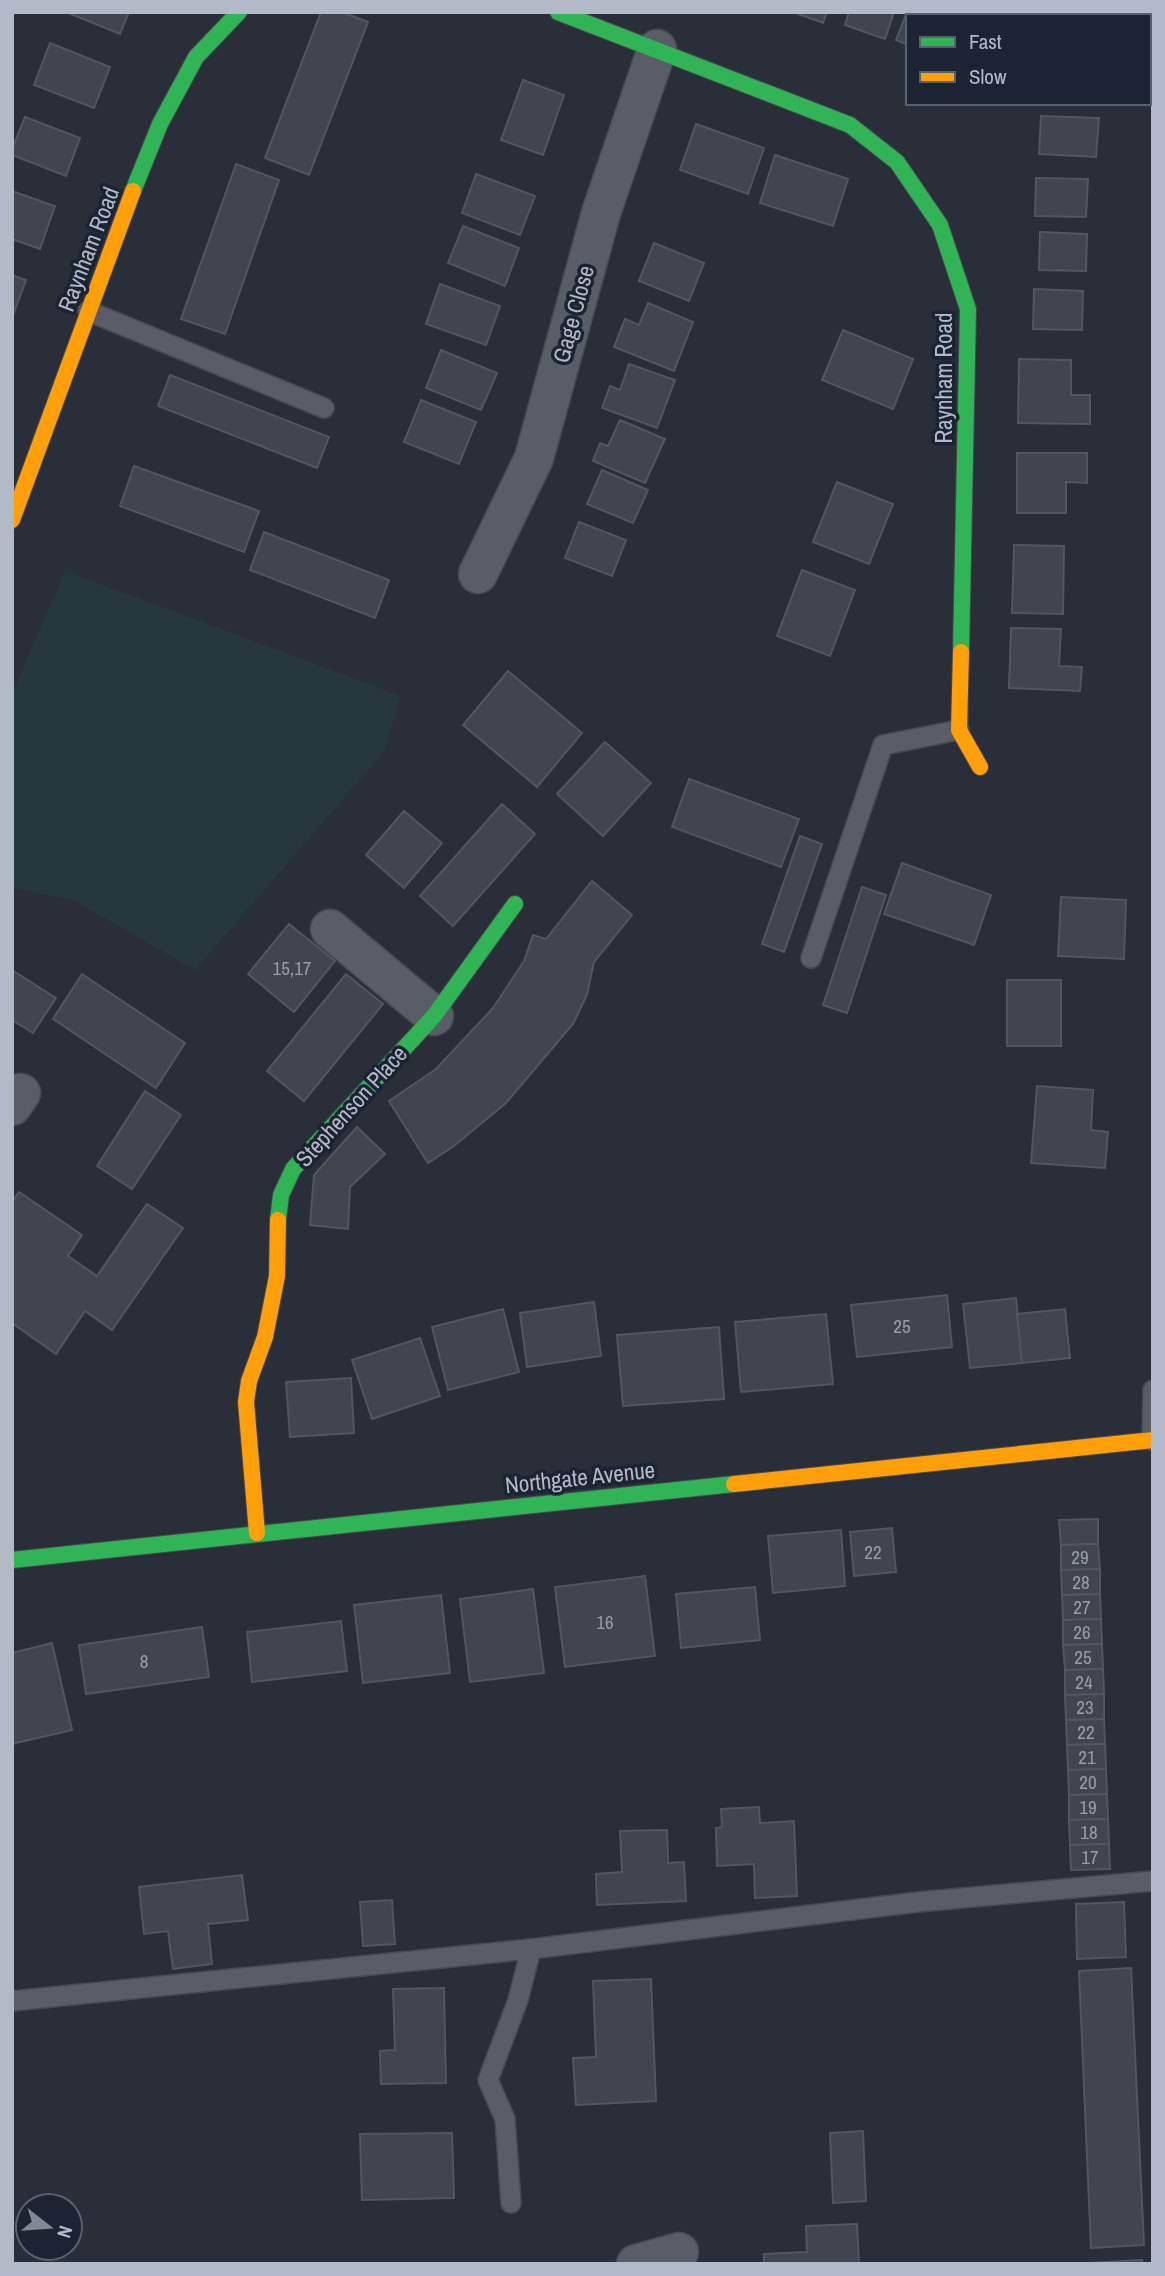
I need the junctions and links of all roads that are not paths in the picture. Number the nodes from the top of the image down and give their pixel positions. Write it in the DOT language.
graph roads {
  1 [pos="239,12"];
  2 [pos="558,12"];
  3 [pos="657,49"];
  4 [pos="88,311"];
  5 [pos="324,408"];
  6 [pos="12,520"];
  7 [pos="478,574"];
  8 [pos="959,730"];
  9 [pos="980,767"];
  10 [pos="515,904"];
  11 [pos="330,929"];
  12 [pos="811,958"];
  13 [pos="433,1016"];
  14 [pos="1153,1390"];
  15 [pos="1153,1441"];
  16 [pos="257,1533"];
  17 [pos="12,1560"];
  18 [pos="1153,1881"];
  19 [pos="531,1949"];
  20 [pos="12,2001"];
  21 [pos="511,2203"];
  22 [pos="679,2252"];
  23 [pos="636,2264"];
  1 -- 4 [label="street, Raynham Road"];
  2 -- 3 [label="street, Raynham Road"];
  3 -- 7 [label="street, Gage Close"];
  3 -- 8 [label="street, Raynham Road"];
  4 -- 5 [label="lane"];
  4 -- 6 [label="street, Raynham Road"];
  8 -- 9 [label="street"];
  8 -- 12 [label="lane"];
  10 -- 13 [label="street, Stephenson Place"];
  11 -- 13 [label="street"];
  13 -- 16 [label="street, Stephenson Place"];
  14 -- 15 [label="lane"];
  15 -- 16 [label="street, Northgate Avenue"];
  16 -- 17 [label="street, Northgate Avenue"];
  18 -- 19 [label="lane"];
  19 -- 20 [label="lane"];
  19 -- 21 [label="lane"];
  22 -- 23 [label="street"];
}
